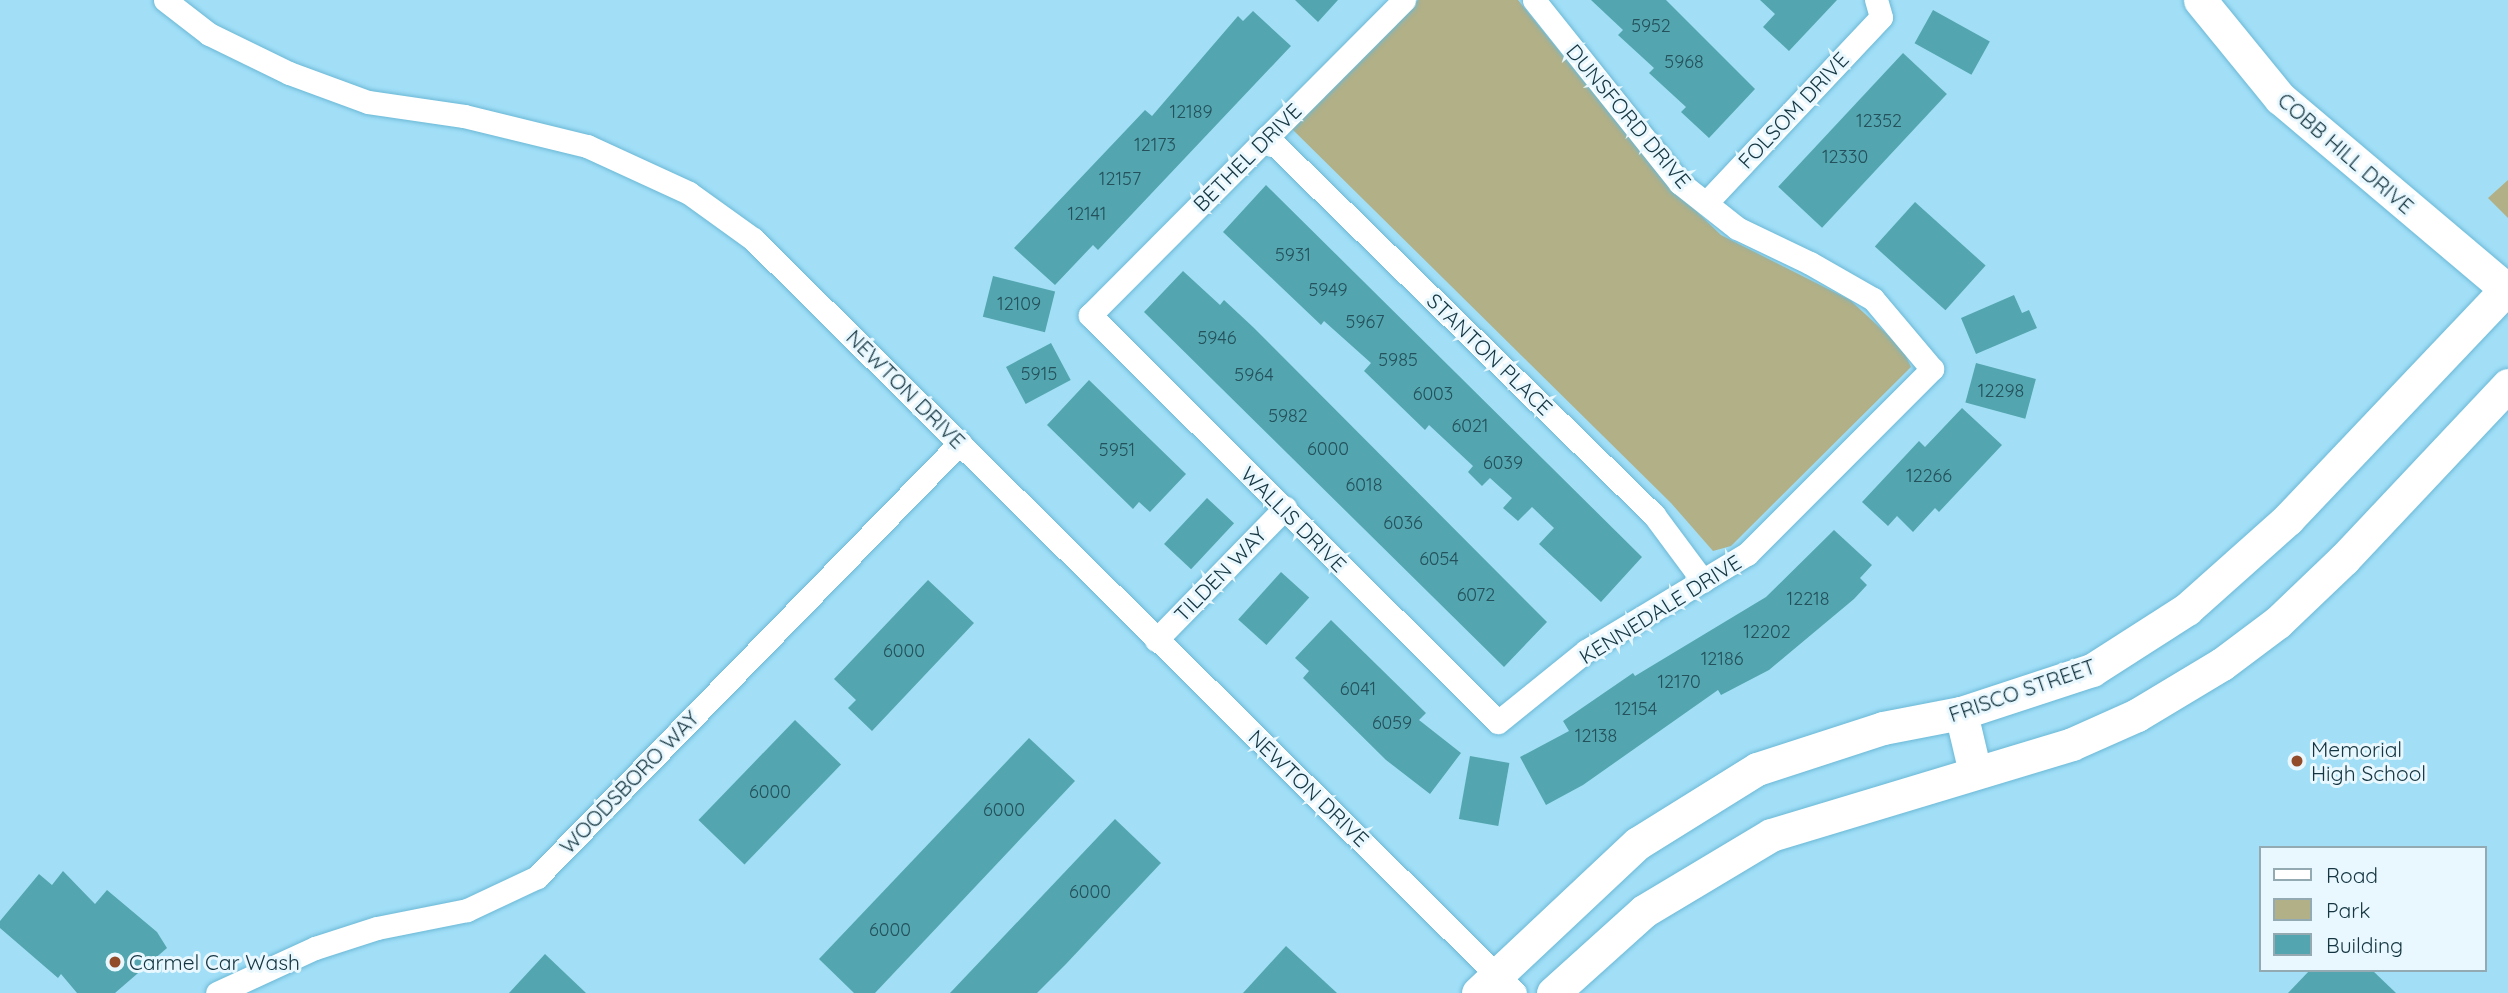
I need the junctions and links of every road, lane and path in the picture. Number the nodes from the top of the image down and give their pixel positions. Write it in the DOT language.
graph roads {
  1 [pos="165,0"];
  2 [pos="1404,0"];
  3 [pos="1534,0"];
  4 [pos="2200,0"];
  5 [pos="1878,9"];
  6 [pos="1267,137"];
  7 [pos="1706,203"];
  8 [pos="2507,290"];
  9 [pos="1090,315"];
  10 [pos="1932,369"];
  11 [pos="2508,385"];
  12 [pos="960,443"];
  13 [pos="1284,508"];
  14 [pos="1703,581"];
  15 [pos="1156,640"];
  16 [pos="1961,713"];
  17 [pos="1499,722"];
  18 [pos="1975,772"];
  19 [pos="1497,987"];
  20 [pos="217,993"];
  21 [pos="1553,993"];
  1 -- 12 [label="street, NEWTON DRIVE"];
  2 -- 6 [label="street, BETHEL DRIVE"];
  3 -- 7 [label="street, DUNSFORD DRIVE"];
  4 -- 8 [label="street, COBB HILL DRIVE"];
  5 -- 7 [label="street, FOLSOM DRIVE"];
  6 -- 9 [label="street, BETHEL DRIVE"];
  6 -- 14 [label="street, STANTON PLACE"];
  7 -- 10 [label="street, DUNSFORD DRIVE"];
  8 -- 16 [label="street, FRISCO STREET"];
  9 -- 13 [label="street, WALLIS DRIVE"];
  10 -- 14 [label="street, KENNEDALE DRIVE"];
  11 -- 18 [label="street"];
  12 -- 15 [label="street, NEWTON DRIVE"];
  12 -- 20 [label="street, WOODSBORO WAY"];
  13 -- 15 [label="street, TILDEN WAY"];
  13 -- 17 [label="street, WALLIS DRIVE"];
  14 -- 17 [label="street, KENNEDALE DRIVE"];
  15 -- 19 [label="street, NEWTON DRIVE"];
  16 -- 18 [label="street"];
  16 -- 19 [label="street, FRISCO STREET"];
  18 -- 21 [label="street"];
}
